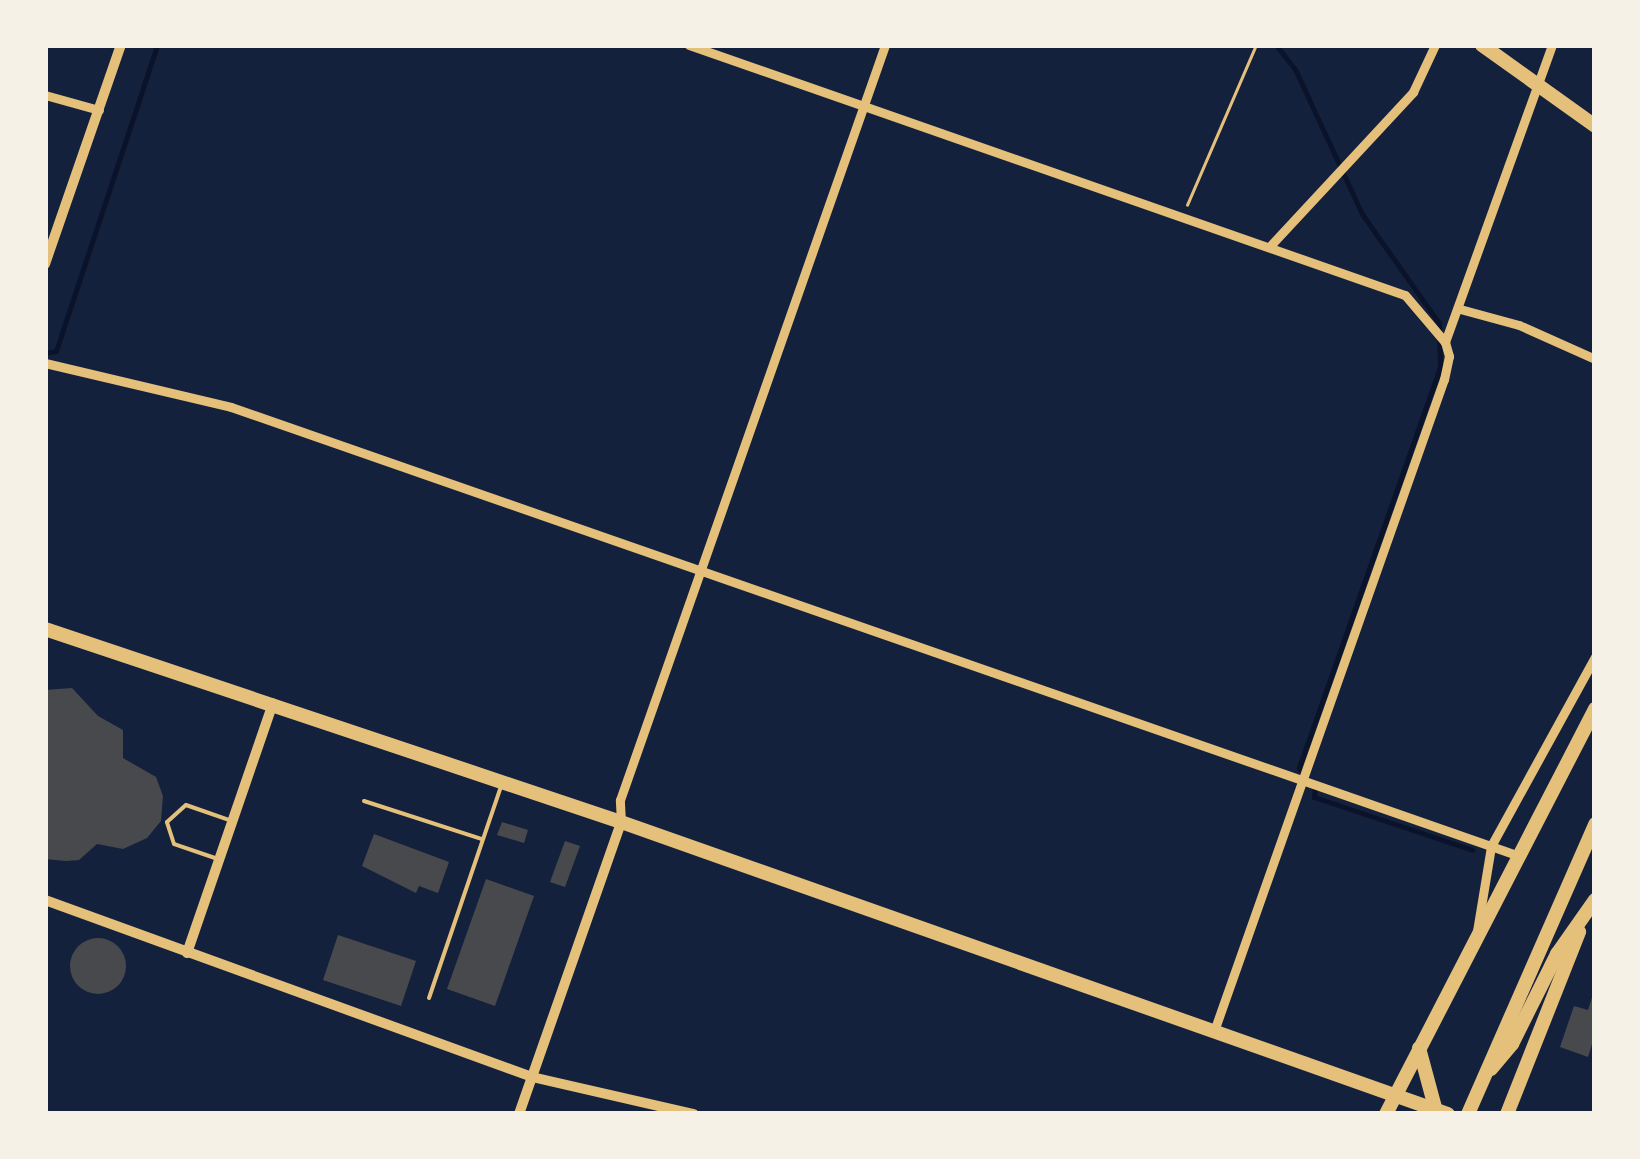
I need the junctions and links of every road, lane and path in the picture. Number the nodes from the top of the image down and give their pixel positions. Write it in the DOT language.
graph roads {
  1 [pos="122,45"];
  2 [pos="689,45"];
  3 [pos="885,45"];
  4 [pos="1256,45"];
  5 [pos="1436,45"];
  6 [pos="1482,45"];
  7 [pos="1552,45"];
  8 [pos="1538,84"];
  9 [pos="45,95"];
  10 [pos="863,106"];
  11 [pos="99,110"];
  12 [pos="1595,126"];
  13 [pos="1183,215"];
  14 [pos="1271,246"];
  15 [pos="45,264"];
  16 [pos="1460,309"];
  17 [pos="1444,341"];
  18 [pos="1595,359"];
  19 [pos="45,362"];
  20 [pos="700,572"];
  21 [pos="45,629"];
  22 [pos="1595,657"];
  23 [pos="274,703"];
  24 [pos="1595,709"];
  25 [pos="1304,779"];
  26 [pos="502,782"];
  27 [pos="364,801"];
  28 [pos="233,821"];
  29 [pos="621,822"];
  30 [pos="1595,828"];
  31 [pos="482,839"];
  32 [pos="1491,846"];
  33 [pos="1517,855"];
  34 [pos="220,859"];
  35 [pos="45,900"];
  36 [pos="1595,900"];
  37 [pos="1585,918"];
  38 [pos="1476,939"];
  39 [pos="187,954"];
  40 [pos="429,998"];
  41 [pos="1214,1031"];
  42 [pos="1419,1047"];
  43 [pos="532,1077"];
  44 [pos="1394,1098"];
  45 [pos="1446,1113"];
  46 [pos="519,1114"];
  47 [pos="694,1114"];
  48 [pos="1386,1114"];
  49 [pos="1468,1114"];
  50 [pos="1507,1114"];
  1 -- 11 [label="street"];
  2 -- 10 [label="street"];
  3 -- 10 [label="street"];
  4 -- 13 [label="path"];
  5 -- 14 [label="street"];
  6 -- 8 [label="main road"];
  7 -- 8 [label="street"];
  8 -- 12 [label="main road"];
  8 -- 16 [label="street"];
  9 -- 11 [label="street"];
  10 -- 13 [label="street"];
  10 -- 20 [label="street"];
  11 -- 15 [label="street"];
  13 -- 14 [label="street"];
  14 -- 17 [label="street"];
  16 -- 17 [label="street"];
  16 -- 18 [label="street"];
  17 -- 25 [label="street"];
  19 -- 20 [label="street"];
  20 -- 25 [label="street"];
  20 -- 29 [label="street"];
  21 -- 23 [label="main road"];
  22 -- 32 [label="street"];
  23 -- 26 [label="main road"];
  23 -- 28 [label="street"];
  24 -- 33 [label="main road"];
  25 -- 32 [label="street"];
  25 -- 41 [label="street"];
  26 -- 29 [label="main road"];
  26 -- 31 [label="lane"];
  27 -- 31 [label="lane"];
  28 -- 34 [label="street"];
  28 -- 34 [label="lane"];
  29 -- 41 [label="main road"];
  29 -- 43 [label="street"];
  30 -- 49 [label="main road"];
  31 -- 40 [label="lane"];
  32 -- 33 [label="street"];
  32 -- 38 [label="street"];
  33 -- 38 [label="main road"];
  34 -- 39 [label="street"];
  35 -- 39 [label="street"];
  36 -- 37 [label="main road"];
  37 -- 45 [label="main road"];
  37 -- 50 [label="main road"];
  38 -- 42 [label="main road"];
  39 -- 43 [label="street"];
  41 -- 44 [label="main road"];
  42 -- 44 [label="main road"];
  42 -- 45 [label="main road"];
  43 -- 46 [label="street"];
  43 -- 47 [label="street"];
  44 -- 45 [label="main road"];
  44 -- 48 [label="main road"];
}
